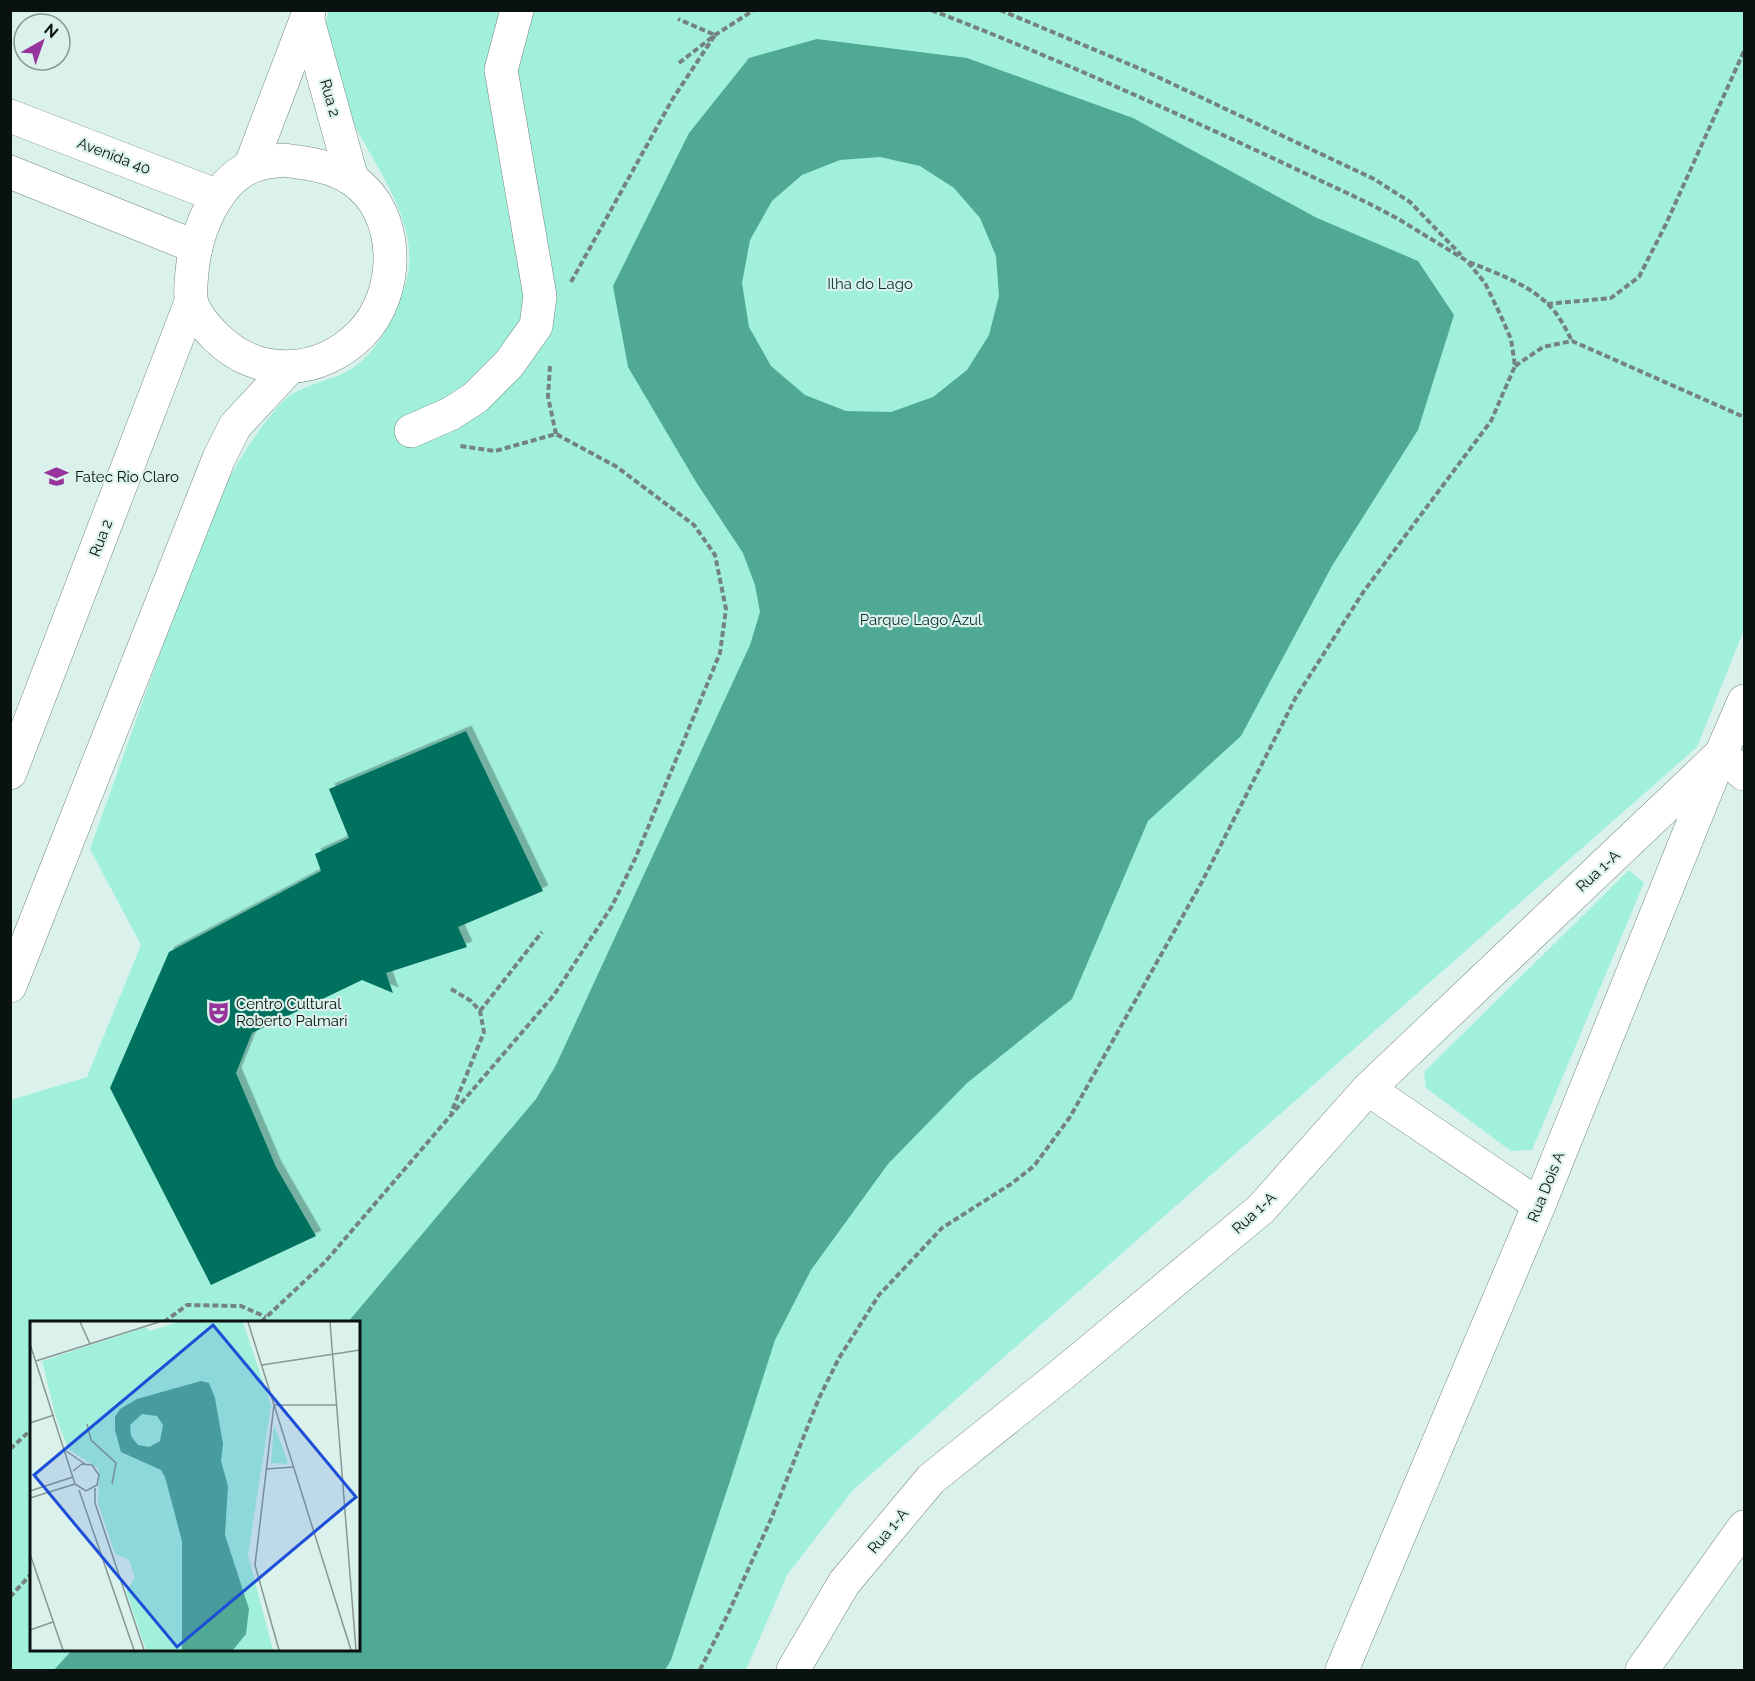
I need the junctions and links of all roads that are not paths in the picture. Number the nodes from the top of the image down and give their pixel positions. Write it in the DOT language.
graph roads {
  1 [pos="517,10"];
  2 [pos="308,14"];
  3 [pos="10,116"];
  4 [pos="250,167"];
  5 [pos="10,172"];
  6 [pos="352,179"];
  7 [pos="218,196"];
  8 [pos="196,247"];
  9 [pos="191,302"];
  10 [pos="290,367"];
  11 [pos="411,431"];
  12 [pos="1744,701"];
  13 [pos="1733,764"];
  14 [pos="10,773"];
  15 [pos="10,986"];
  16 [pos="1368,1089"];
  17 [pos="1539,1205"];
  18 [pos="1744,1527"];
  19 [pos="793,1671"];
  20 [pos="1342,1671"];
  21 [pos="1642,1671"];
  1 -- 11 [label="street"];
  2 -- 4 [label="street, Rua 2"];
  2 -- 6 [label="street, Rua 2"];
  3 -- 7 [label="street, Avenida 40"];
  4 -- 6 [label="street"];
  4 -- 7 [label="street"];
  5 -- 8 [label="street"];
  6 -- 10 [label="street"];
  7 -- 8 [label="street"];
  8 -- 9 [label="street"];
  9 -- 10 [label="street"];
  9 -- 14 [label="street, Rua 2"];
  10 -- 15 [label="street"];
  12 -- 13 [label="street, Rua Dois A"];
  13 -- 16 [label="street, Rua 1-A"];
  13 -- 17 [label="street, Rua Dois A"];
  16 -- 17 [label="street"];
  16 -- 19 [label="street, Rua 1-A"];
  17 -- 20 [label="street, Rua Dois A"];
  18 -- 21 [label="street"];
}
